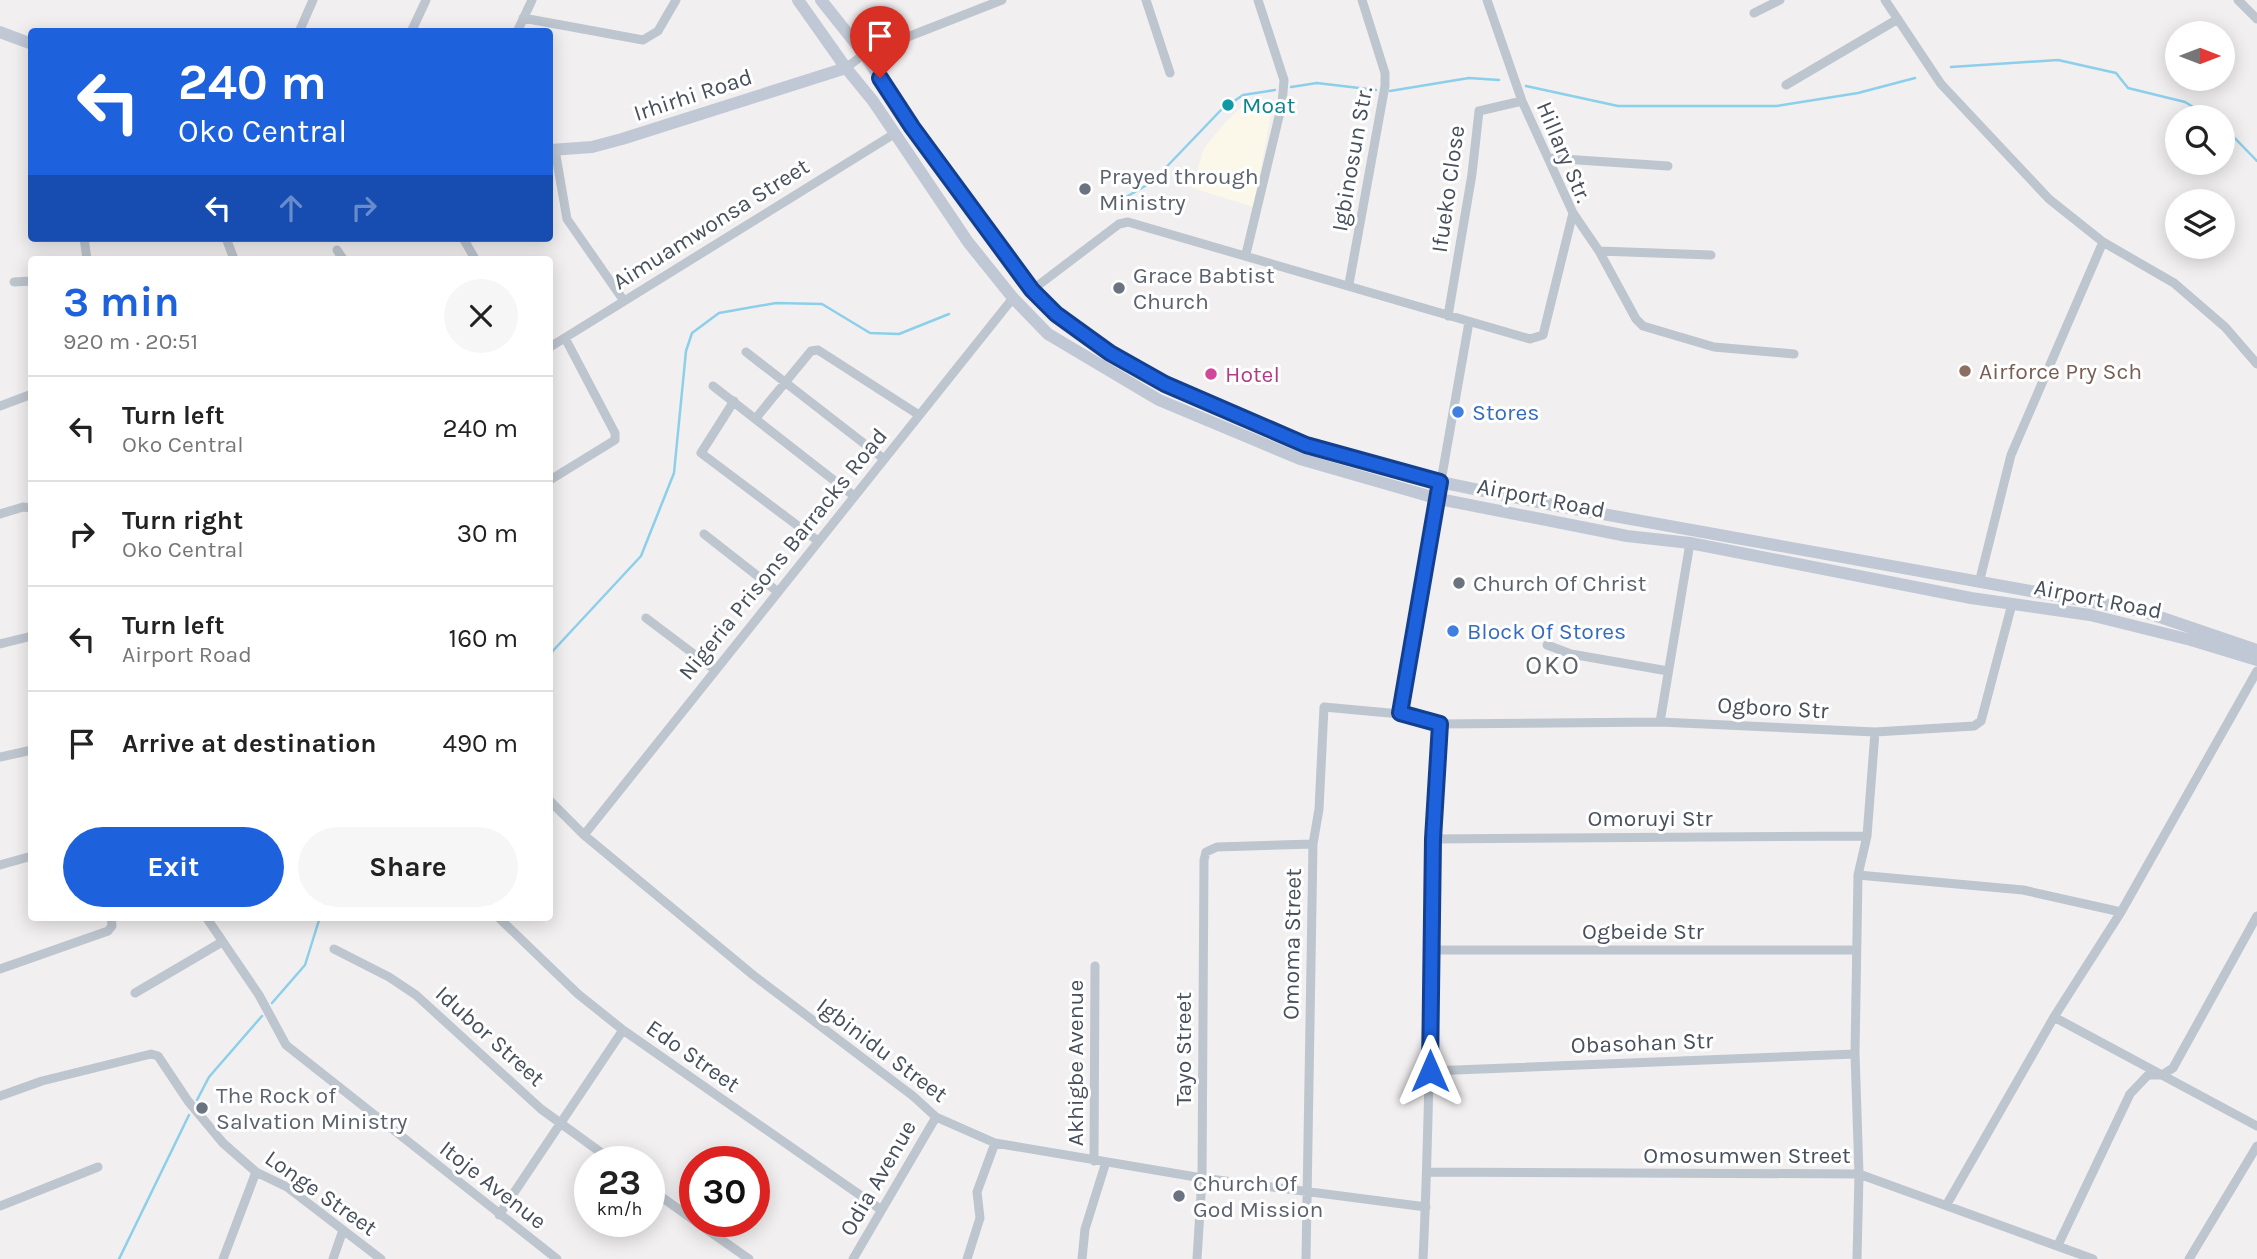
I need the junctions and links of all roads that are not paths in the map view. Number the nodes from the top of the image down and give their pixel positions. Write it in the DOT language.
graph roads {
  1 [pos="313,0"];
  2 [pos="426,0"];
  3 [pos="532,0"];
  4 [pos="676,0"];
  5 [pos="798,0"];
  6 [pos="821,0"];
  7 [pos="1002,0"];
  8 [pos="1146,0"];
  9 [pos="1258,0"];
  10 [pos="1362,0"];
  11 [pos="1487,0"];
  12 [pos="1780,0"];
  13 [pos="1885,0"];
  14 [pos="2238,0"];
  15 [pos="1754,13"];
  16 [pos="523,18"];
  17 [pos="1898,19"];
  18 [pos="2257,19"];
  19 [pos="301,28"];
  20 [pos="413,28"];
  21 [pos="519,28"];
  22 [pos="0,32"];
  23 [pos="28,42"];
  24 [pos="864,54"];
  25 [pos="846,68"];
  26 [pos="1170,73"];
  27 [pos="1786,85"];
  28 [pos="1522,102"];
  29 [pos="894,134"];
  30 [pos="553,150"];
  31 [pos="553,155"];
  32 [pos="1548,158"];
  33 [pos="1668,166"];
  34 [pos="1573,213"];
  35 [pos="2103,243"];
  36 [pos="1599,251"];
  37 [pos="1247,254"];
  38 [pos="1711,255"];
  39 [pos="28,281"];
  40 [pos="13,282"];
  41 [pos="1349,285"];
  42 [pos="1032,290"];
  43 [pos="1013,298"];
  44 [pos="624,301"];
  45 [pos="1448,316"];
  46 [pos="1469,322"];
  47 [pos="565,338"];
  48 [pos="553,345"];
  49 [pos="746,352"];
  50 [pos="1794,354"];
  51 [pos="2257,364"];
  52 [pos="785,382"];
  53 [pos="713,386"];
  54 [pos="28,396"];
  55 [pos="734,401"];
  56 [pos="0,407"];
  57 [pos="919,415"];
  58 [pos="756,418"];
  59 [pos="884,459"];
  60 [pos="553,478"];
  61 [pos="1440,482"];
  62 [pos="854,496"];
  63 [pos="1439,499"];
  64 [pos="28,508"];
  65 [pos="0,514"];
  66 [pos="704,534"];
  67 [pos="818,541"];
  68 [pos="1690,543"];
  69 [pos="1979,583"];
  70 [pos="778,592"];
  71 [pos="2012,604"];
  72 [pos="646,618"];
  73 [pos="28,637"];
  74 [pos="0,643"];
  75 [pos="1547,645"];
  76 [pos="2257,650"];
  77 [pos="2257,660"];
  78 [pos="715,670"];
  79 [pos="1668,671"];
  80 [pos="2257,671"];
  81 [pos="1400,713"];
  82 [pos="1660,722"];
  83 [pos="1440,724"];
  84 [pos="1875,732"];
  85 [pos="28,751"];
  86 [pos="0,757"];
  87 [pos="553,804"];
  88 [pos="584,835"];
  89 [pos="1867,836"];
  90 [pos="1433,839"];
  91 [pos="1313,844"];
  92 [pos="28,857"];
  93 [pos="0,865"];
  94 [pos="1857,875"];
  95 [pos="2121,912"];
  96 [pos="2257,916"];
  97 [pos="111,921"];
  98 [pos="209,921"];
  99 [pos="502,921"];
  100 [pos="222,942"];
  101 [pos="334,949"];
  102 [pos="1430,950"];
  103 [pos="1856,950"];
  104 [pos="1095,965"];
  105 [pos="0,969"];
  106 [pos="135,993"];
  107 [pos="2053,1017"];
  108 [pos="623,1030"];
  109 [pos="1855,1054"];
  110 [pos="1430,1071"];
  111 [pos="2162,1075"];
  112 [pos="0,1096"];
  113 [pos="936,1117"];
  114 [pos="562,1124"];
  115 [pos="2257,1126"];
  116 [pos="995,1143"];
  117 [pos="592,1146"];
  118 [pos="2257,1146"];
  119 [pos="1094,1161"];
  120 [pos="1105,1163"];
  121 [pos="99,1167"];
  122 [pos="256,1172"];
  123 [pos="1428,1172"];
  124 [pos="1859,1174"];
  125 [pos="1202,1178"];
  126 [pos="1307,1191"];
  127 [pos="1947,1204"];
  128 [pos="0,1206"];
  129 [pos="1426,1207"];
  130 [pos="880,1209"];
  131 [pos="499,1215"];
  132 [pos="343,1230"];
  133 [pos="718,1237"];
  134 [pos="2058,1245"];
  135 [pos="2072,1256"];
  136 [pos="223,1259"];
  137 [pos="333,1259"];
  138 [pos="381,1259"];
  139 [pos="557,1259"];
  140 [pos="749,1259"];
  141 [pos="853,1259"];
  142 [pos="968,1259"];
  143 [pos="1082,1259"];
  144 [pos="1197,1259"];
  145 [pos="1307,1259"];
  146 [pos="1423,1259"];
  147 [pos="1857,1259"];
  148 [pos="2093,1259"];
  149 [pos="2189,1259"];
  1 -- 19 [label="street"];
  2 -- 20 [label="street"];
  3 -- 16 [label="street"];
  4 -- 16 [label="street"];
  5 -- 25 [label="main road, Airport Road"];
  6 -- 24 [label="main road, Airport Road"];
  7 -- 24 [label="street"];
  8 -- 26 [label="street"];
  9 -- 37 [label="street"];
  10 -- 41 [label="street, Igbinosun Str."];
  11 -- 28 [label="street, Hillary Str."];
  12 -- 15 [label="street"];
  13 -- 17 [label="street"];
  14 -- 18 [label="street"];
  16 -- 21 [label="street"];
  17 -- 27 [label="street"];
  17 -- 35 [label="street"];
  22 -- 23 [label="main road"];
  24 -- 25 [label="street"];
  24 -- 42 [label="main road, Airport Road"];
  25 -- 29 [label="main road, Airport Road"];
  25 -- 30 [label="main road, Irhirhi Road"];
  28 -- 32 [label="street, Hillary Str."];
  28 -- 45 [label="street, Ifueko Close"];
  29 -- 43 [label="main road, Airport Road"];
  29 -- 44 [label="street, Aimuamwonsa Street"];
  31 -- 44 [label="street"];
  32 -- 33 [label="street"];
  32 -- 34 [label="street, Hillary Str."];
  34 -- 36 [label="street"];
  34 -- 46 [label="street, Hillary Str."];
  35 -- 51 [label="street"];
  35 -- 69 [label="street"];
  36 -- 38 [label="street"];
  36 -- 50 [label="street"];
  37 -- 41 [label="street"];
  37 -- 42 [label="street"];
  39 -- 40 [label="street"];
  41 -- 45 [label="street"];
  42 -- 61 [label="main road, Airport Road"];
  43 -- 57 [label="street, Nigeria Prisons Barracks Road"];
  43 -- 63 [label="main road, Airport Road"];
  44 -- 47 [label="street, Aimuamwonsa Street"];
  45 -- 46 [label="street"];
  46 -- 61 [label="street"];
  47 -- 48 [label="street, Aimuamwonsa Street"];
  47 -- 60 [label="street"];
  49 -- 52 [label="street"];
  52 -- 57 [label="street"];
  52 -- 58 [label="street"];
  52 -- 59 [label="street"];
  53 -- 55 [label="street"];
  54 -- 56 [label="street"];
  55 -- 58 [label="street"];
  55 -- 67 [label="street"];
  57 -- 59 [label="street, Nigeria Prisons Barracks Road"];
  58 -- 62 [label="street"];
  59 -- 62 [label="street, Nigeria Prisons Barracks Road"];
  61 -- 63 [label="street"];
  61 -- 69 [label="main road, Airport Road"];
  62 -- 67 [label="street, Nigeria Prisons Barracks Road"];
  63 -- 68 [label="main road, Airport Road"];
  63 -- 81 [label="street"];
  64 -- 65 [label="street"];
  66 -- 70 [label="street"];
  67 -- 70 [label="street, Nigeria Prisons Barracks Road"];
  68 -- 71 [label="main road, Airport Road"];
  68 -- 79 [label="street"];
  69 -- 76 [label="main road, Airport Road"];
  70 -- 78 [label="street, Nigeria Prisons Barracks Road"];
  71 -- 77 [label="main road, Airport Road"];
  71 -- 84 [label="street, Ogboro Str"];
  72 -- 78 [label="street"];
  73 -- 74 [label="street"];
  75 -- 79 [label="street"];
  78 -- 88 [label="street, Nigeria Prisons Barracks Road"];
  79 -- 82 [label="street"];
  80 -- 95 [label="street"];
  81 -- 83 [label="street, Ogboro Str"];
  81 -- 91 [label="street, Omoma Street"];
  82 -- 83 [label="street, Ogboro Str"];
  82 -- 84 [label="street, Ogboro Str"];
  83 -- 90 [label="street"];
  84 -- 89 [label="street"];
  85 -- 86 [label="street"];
  87 -- 88 [label="street, Igbinidu Street"];
  88 -- 113 [label="street, Igbinidu Street"];
  89 -- 90 [label="street, Omoruyi Str"];
  89 -- 94 [label="street"];
  90 -- 102 [label="street"];
  91 -- 125 [label="street, Tayo Street"];
  91 -- 126 [label="street, Omoma Street"];
  92 -- 93 [label="street"];
  94 -- 95 [label="street"];
  94 -- 103 [label="street"];
  95 -- 107 [label="street"];
  96 -- 111 [label="street"];
  97 -- 105 [label="street"];
  98 -- 100 [label="street, Itoje Avenue"];
  99 -- 108 [label="street, Edo Street"];
  100 -- 106 [label="street"];
  100 -- 131 [label="street, Itoje Avenue"];
  101 -- 114 [label="street, Idubor Street"];
  102 -- 103 [label="street, Ogbeide Str"];
  102 -- 110 [label="street"];
  103 -- 109 [label="street"];
  104 -- 119 [label="street, Akhigbe Avenue"];
  107 -- 111 [label="street"];
  107 -- 127 [label="street"];
  108 -- 114 [label="street"];
  108 -- 130 [label="street, Edo Street"];
  109 -- 110 [label="street, Obasohan Str"];
  109 -- 124 [label="street"];
  110 -- 123 [label="street"];
  111 -- 115 [label="street"];
  111 -- 134 [label="street"];
  112 -- 122 [label="street, Longe Street"];
  113 -- 116 [label="street, Igbinidu Street"];
  113 -- 130 [label="street, Odia Avenue"];
  114 -- 117 [label="street, Idubor Street"];
  114 -- 131 [label="street"];
  116 -- 119 [label="street, Igbinidu Street"];
  116 -- 142 [label="street"];
  118 -- 149 [label="street"];
  119 -- 120 [label="street, Igbinidu Street"];
  120 -- 125 [label="street, Igbinidu Street"];
  120 -- 143 [label="street"];
  121 -- 128 [label="street"];
  122 -- 132 [label="street, Longe Street"];
  122 -- 136 [label="street"];
  123 -- 124 [label="street, Omosumwen Street"];
  123 -- 129 [label="street"];
  124 -- 127 [label="street, Omosumwen Street"];
  124 -- 147 [label="street"];
  125 -- 126 [label="street, Igbinidu Street"];
  125 -- 144 [label="street, Tayo Street"];
  126 -- 129 [label="street, Igbinidu Street"];
  126 -- 145 [label="street, Omoma Street"];
  127 -- 134 [label="street, Omosumwen Street"];
  129 -- 146 [label="street"];
  130 -- 141 [label="street, Odia Avenue"];
  131 -- 139 [label="street, Itoje Avenue"];
  132 -- 137 [label="street"];
  132 -- 138 [label="street, Longe Street"];
  133 -- 140 [label="street"];
  134 -- 135 [label="street, Omosumwen Street"];
  135 -- 148 [label="street, Omosumwen Street"];
}
